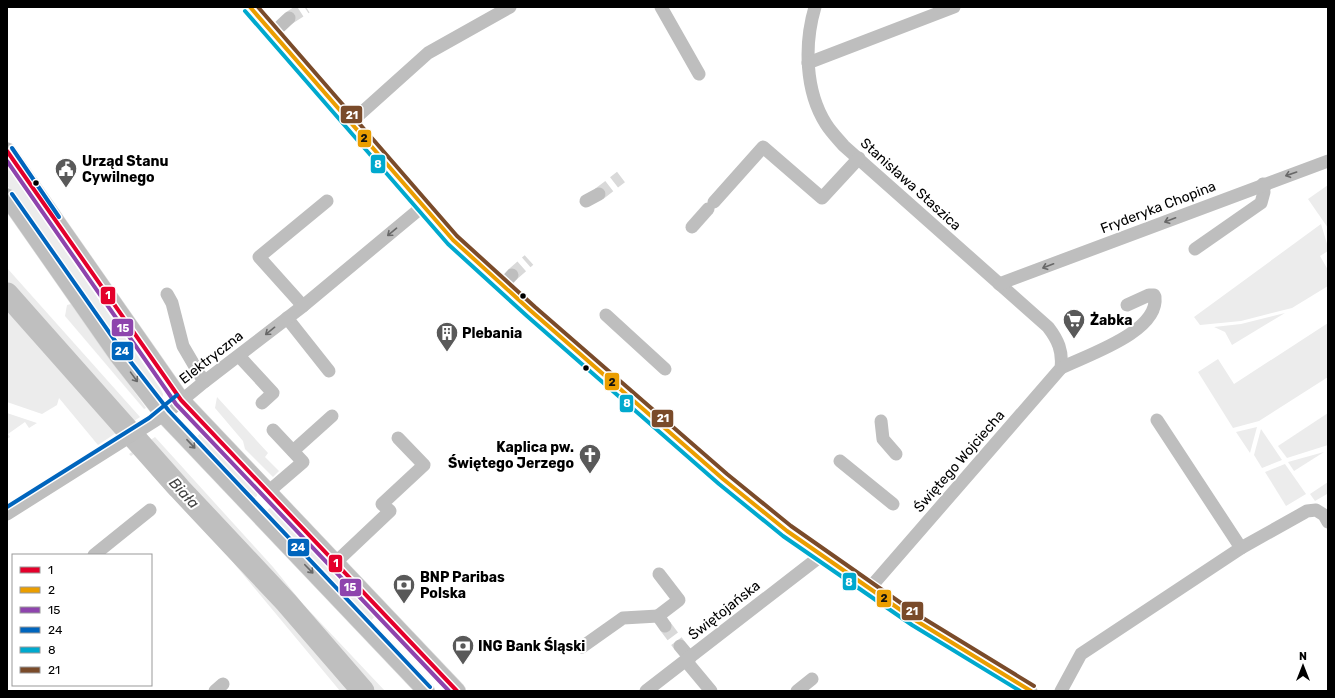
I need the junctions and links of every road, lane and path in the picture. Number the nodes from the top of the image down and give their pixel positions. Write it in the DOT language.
graph roads {
  1 [pos="250,7"];
  2 [pos="510,7"];
  3 [pos="661,7"];
  4 [pos="815,7"];
  5 [pos="954,7"];
  6 [pos="289,18"];
  7 [pos="273,33"];
  8 [pos="808,63"];
  9 [pos="699,74"];
  10 [pos="350,123"];
  11 [pos="7,151"];
  12 [pos="859,158"];
  13 [pos="1328,161"];
  14 [pos="1263,184"];
  15 [pos="599,194"];
  16 [pos="7,197"];
  17 [pos="328,201"];
  18 [pos="586,201"];
  19 [pos="422,207"];
  20 [pos="692,227"];
  21 [pos="1195,249"];
  22 [pos="512,275"];
  23 [pos="999,284"];
  24 [pos="502,286"];
  25 [pos="167,294"];
  26 [pos="1127,305"];
  27 [pos="303,306"];
  28 [pos="606,315"];
  29 [pos="287,318"];
  30 [pos="239,356"];
  31 [pos="665,368"];
  32 [pos="1062,368"];
  33 [pos="329,371"];
  34 [pos="204,382"];
  35 [pos="181,400"];
  36 [pos="262,403"];
  37 [pos="164,415"];
  38 [pos="332,416"];
  39 [pos="1157,420"];
  40 [pos="881,422"];
  41 [pos="273,430"];
  42 [pos="398,438"];
  43 [pos="293,451"];
  44 [pos="896,454"];
  45 [pos="840,461"];
  46 [pos="268,492"];
  47 [pos="893,504"];
  48 [pos="150,510"];
  49 [pos="7,514"];
  50 [pos="1328,522"];
  51 [pos="1241,548"];
  52 [pos="95,554"];
  53 [pos="822,555"];
  54 [pos="335,563"];
  55 [pos="659,574"];
  56 [pos="869,589"];
  57 [pos="392,622"];
  58 [pos="376,639"];
  59 [pos="680,646"];
  60 [pos="582,648"];
  61 [pos="688,659"];
  62 [pos="812,679"];
  63 [pos="426,691"];
  64 [pos="457,691"];
  65 [pos="646,691"];
  66 [pos="711,691"];
  67 [pos="797,691"];
  68 [pos="1031,691"];
  69 [pos="1061,691"];
  1 -- 7 [label="street"];
  2 -- 10 [label="street"];
  3 -- 9 [label="street"];
  4 -- 8 [label="street, Stanisława Staszica"];
  5 -- 8 [label="street"];
  6 -- 7 [label="street"];
  7 -- 10 [label="street"];
  8 -- 12 [label="street, Stanisława Staszica"];
  10 -- 19 [label="street"];
  11 -- 35 [label="main road"];
  12 -- 20 [label="street"];
  12 -- 23 [label="street, Stanisława Staszica"];
  13 -- 14 [label="street, Fryderyka Chopina, one-way"];
  14 -- 21 [label="street"];
  14 -- 23 [label="street, Fryderyka Chopina, one-way"];
  15 -- 18 [label="street"];
  16 -- 37 [label="main road, one-way"];
  17 -- 27 [label="street"];
  19 -- 24 [label="street"];
  19 -- 27 [label="street, Elektryczna, one-way"];
  22 -- 24 [label="street"];
  23 -- 32 [label="street, Stanisława Staszica"];
  24 -- 53 [label="street"];
  25 -- 34 [label="street"];
  26 -- 32 [label="street"];
  27 -- 29 [label="street, Elektryczna"];
  28 -- 31 [label="street"];
  29 -- 30 [label="street, Elektryczna, one-way"];
  29 -- 33 [label="street"];
  30 -- 34 [label="street, Elektryczna"];
  30 -- 36 [label="street"];
  32 -- 56 [label="street, Świętego Wojciecha"];
  34 -- 35 [label="street, Elektryczna"];
  35 -- 37 [label="street, Elektryczna"];
  35 -- 46 [label="main road"];
  37 -- 49 [label="street, Elektryczna"];
  37 -- 58 [label="main road, one-way"];
  38 -- 43 [label="street"];
  39 -- 51 [label="street"];
  40 -- 44 [label="street"];
  41 -- 43 [label="street"];
  42 -- 54 [label="street"];
  43 -- 46 [label="street"];
  45 -- 47 [label="street"];
  46 -- 54 [label="main road"];
  48 -- 52 [label="street"];
  50 -- 51 [label="street"];
  51 -- 69 [label="street"];
  53 -- 56 [label="street"];
  53 -- 61 [label="street, Świętojańska"];
  54 -- 57 [label="main road"];
  55 -- 60 [label="street"];
  56 -- 68 [label="street"];
  57 -- 58 [label="main road"];
  57 -- 64 [label="main road"];
  58 -- 63 [label="main road"];
  59 -- 61 [label="street"];
  61 -- 65 [label="street, Świętojańska"];
  61 -- 66 [label="street"];
  62 -- 67 [label="street"];
}
